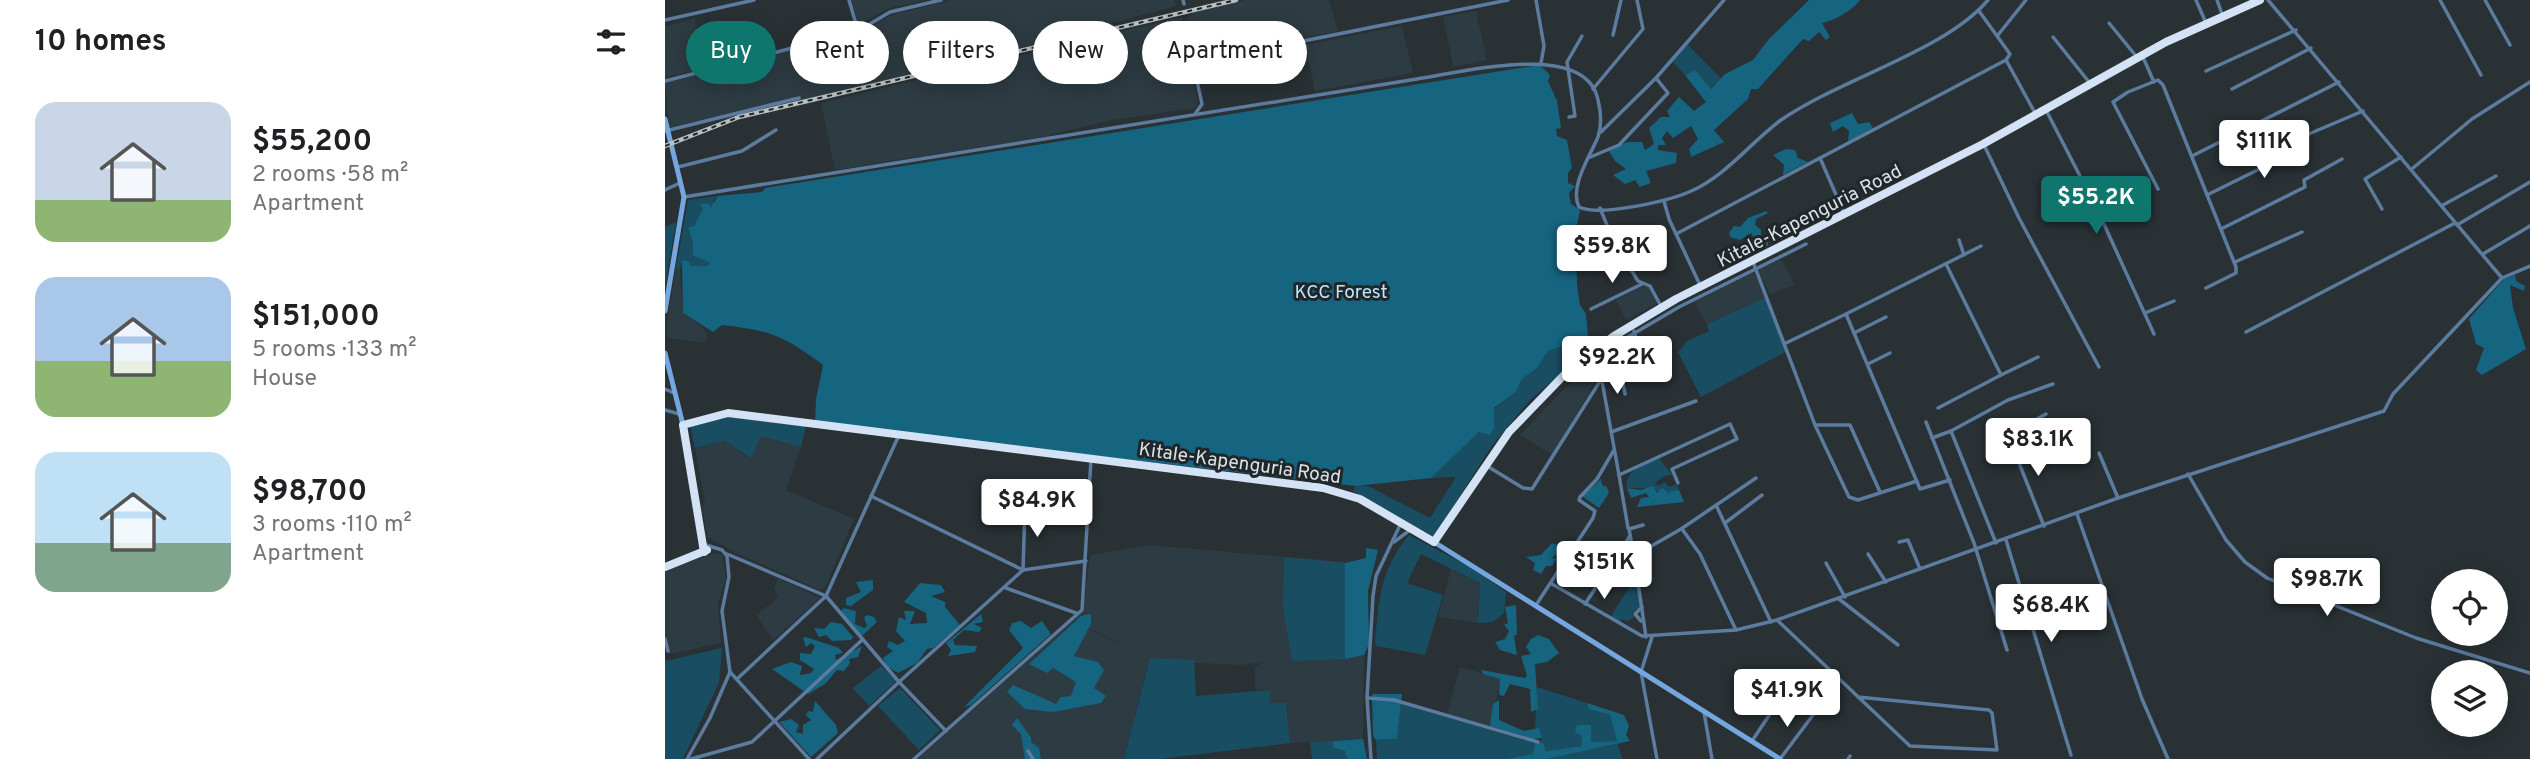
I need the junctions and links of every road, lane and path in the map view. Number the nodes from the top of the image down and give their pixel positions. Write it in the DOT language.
graph roads {
  1 [pos="754,0"];
  2 [pos="849,0"];
  3 [pos="941,0"];
  4 [pos="1508,0"];
  5 [pos="1536,0"];
  6 [pos="1621,0"];
  7 [pos="1637,0"];
  8 [pos="1724,0"];
  9 [pos="1988,0"];
  10 [pos="2026,0"];
  11 [pos="2196,0"];
  12 [pos="2217,0"];
  13 [pos="2268,0"];
  14 [pos="2440,0"];
  15 [pos="2485,0"];
  16 [pos="743,1"];
  17 [pos="2254,1"];
  18 [pos="1979,11"];
  19 [pos="2223,16"];
  20 [pos="665,20"];
  21 [pos="855,21"];
  22 [pos="875,21"];
  23 [pos="2109,23"];
  24 [pos="2206,23"];
  25 [pos="2296,30"];
  26 [pos="1613,35"];
  27 [pos="1998,35"];
  28 [pos="1583,36"];
  29 [pos="2053,37"];
  30 [pos="2509,45"];
  31 [pos="2311,48"];
  32 [pos="790,49"];
  33 [pos="2140,56"];
  34 [pos="2006,60"];
  35 [pos="1541,63"];
  36 [pos="1566,69"];
  37 [pos="2206,71"];
  38 [pos="2481,75"];
  39 [pos="1656,78"];
  40 [pos="665,81"];
  41 [pos="2154,82"];
  42 [pos="2339,82"];
  43 [pos="2530,82"];
  44 [pos="2090,84"];
  45 [pos="1593,89"];
  46 [pos="2232,89"];
  47 [pos="799,98"];
  48 [pos="2046,110"];
  49 [pos="2363,111"];
  50 [pos="1195,114"];
  51 [pos="2036,115"];
  52 [pos="1569,117"];
  53 [pos="665,121"];
  54 [pos="776,130"];
  55 [pos="666,131"];
  56 [pos="1599,134"];
  57 [pos="1983,144"];
  58 [pos="2192,156"];
  59 [pos="2401,157"];
  60 [pos="1588,158"];
  61 [pos="1820,158"];
  62 [pos="2341,159"];
  63 [pos="675,168"];
  64 [pos="2413,168"];
  65 [pos="2496,176"];
  66 [pos="680,183"];
  67 [pos="2530,183"];
  68 [pos="2158,189"];
  69 [pos="665,190"];
  70 [pos="2207,196"];
  71 [pos="684,197"];
  72 [pos="1664,201"];
  73 [pos="2443,205"];
  74 [pos="1599,208"];
  75 [pos="2382,209"];
  76 [pos="1845,216"];
  77 [pos="2456,224"];
  78 [pos="2530,226"];
  79 [pos="2221,229"];
  80 [pos="2302,232"];
  81 [pos="1676,234"];
  82 [pos="1959,240"];
  83 [pos="1806,244"];
  84 [pos="1981,246"];
  85 [pos="1619,250"];
  86 [pos="2483,254"];
  87 [pos="1964,255"];
  88 [pos="1588,258"];
  89 [pos="2235,262"];
  90 [pos="1754,264"];
  91 [pos="1946,264"];
  92 [pos="2530,265"];
  93 [pos="2502,278"];
  94 [pos="1644,283"];
  95 [pos="1701,287"];
  96 [pos="2206,288"];
  97 [pos="2174,301"];
  98 [pos="1662,308"];
  99 [pos="1591,309"];
  100 [pos="665,311"];
  101 [pos="2145,313"];
  102 [pos="1846,314"];
  103 [pos="1886,317"];
  104 [pos="1633,329"];
  105 [pos="2246,332"];
  106 [pos="1854,333"];
  107 [pos="2154,334"];
  108 [pos="1786,343"];
  109 [pos="1616,344"];
  110 [pos="665,353"];
  111 [pos="1890,353"];
  112 [pos="1594,356"];
  113 [pos="2038,357"];
  114 [pos="1868,364"];
  115 [pos="2099,367"];
  116 [pos="1644,370"];
  117 [pos="2001,375"];
  118 [pos="1602,378"];
  119 [pos="2053,384"];
  120 [pos="665,389"];
  121 [pos="674,393"];
  122 [pos="1625,394"];
  123 [pos="1696,401"];
  124 [pos="1938,408"];
  125 [pos="665,410"];
  126 [pos="680,414"];
  127 [pos="2046,414"];
  128 [pos="1926,422"];
  129 [pos="683,425"];
  130 [pos="1815,425"];
  131 [pos="1951,431"];
  132 [pos="1611,432"];
  133 [pos="900,433"];
  134 [pos="1932,438"];
  135 [pos="1614,450"];
  136 [pos="2099,453"];
  137 [pos="1092,458"];
  138 [pos="1484,465"];
  139 [pos="2188,474"];
  140 [pos="1619,475"];
  141 [pos="1756,478"];
  142 [pos="1949,480"];
  143 [pos="1917,481"];
  144 [pos="1678,483"];
  145 [pos="1880,492"];
  146 [pos="1762,495"];
  147 [pos="871,496"];
  148 [pos="2118,498"];
  149 [pos="1716,505"];
  150 [pos="1025,506"];
  151 [pos="2077,514"];
  152 [pos="1401,523"];
  153 [pos="1725,523"];
  154 [pos="1643,525"];
  155 [pos="2044,526"];
  156 [pos="1411,529"];
  157 [pos="1629,529"];
  158 [pos="1682,529"];
  159 [pos="1629,536"];
  160 [pos="2006,540"];
  161 [pos="1434,542"];
  162 [pos="1899,542"];
  163 [pos="1392,543"];
  164 [pos="1996,543"];
  165 [pos="705,549"];
  166 [pos="1976,550"];
  167 [pos="725,553"];
  168 [pos="1868,554"];
  169 [pos="1634,556"];
  170 [pos="1086,561"];
  171 [pos="1826,563"];
  172 [pos="665,567"];
  173 [pos="1920,569"];
  174 [pos="1023,570"];
  175 [pos="1885,582"];
  176 [pos="1552,584"];
  177 [pos="1006,587"];
  178 [pos="826,596"];
  179 [pos="1842,598"];
  180 [pos="1585,604"];
  181 [pos="1535,607"];
  182 [pos="1642,607"];
  183 [pos="1076,613"];
  184 [pos="1777,620"];
  185 [pos="1641,621"];
  186 [pos="1771,621"];
  187 [pos="1736,630"];
  188 [pos="1649,637"];
  189 [pos="665,639"];
  190 [pos="862,640"];
  191 [pos="1898,645"];
  192 [pos="2007,650"];
  193 [pos="668,651"];
  194 [pos="730,672"];
  195 [pos="1641,672"];
  196 [pos="2530,673"];
  197 [pos="737,679"];
  198 [pos="899,682"];
  199 [pos="1784,693"];
  200 [pos="1859,697"];
  201 [pos="1367,698"];
  202 [pos="1704,712"];
  203 [pos="1813,715"];
  204 [pos="774,721"];
  205 [pos="946,731"];
  206 [pos="1752,741"];
  207 [pos="1538,742"];
  208 [pos="1028,751"];
  209 [pos="2071,755"];
  210 [pos="689,759"];
  211 [pos="809,759"];
  212 [pos="817,759"];
  213 [pos="915,759"];
  214 [pos="1033,759"];
  215 [pos="1371,759"];
  216 [pos="1657,759"];
  217 [pos="1712,759"];
  218 [pos="1780,759"];
  219 [pos="2168,759"];
  1 -- 16 [label="street"];
  2 -- 21 [label="street"];
  3 -- 22 [label="street"];
  4 -- 50 [label="street"];
  5 -- 35 [label="street"];
  6 -- 26 [label="street"];
  7 -- 45 [label="street"];
  8 -- 39 [label="street"];
  9 -- 18 [label="street"];
  10 -- 27 [label="street"];
  11 -- 24 [label="street"];
  12 -- 19 [label="street"];
  13 -- 25 [label="street"];
  14 -- 38 [label="street"];
  15 -- 30 [label="street"];
  16 -- 20 [label="street"];
  17 -- 19 [label="highway, Kitale-Kapenguria Road"];
  18 -- 27 [label="street"];
  18 -- 72 [label="street"];
  19 -- 24 [label="highway, Kitale-Kapenguria Road"];
  23 -- 33 [label="street"];
  24 -- 33 [label="highway, Kitale-Kapenguria Road"];
  25 -- 31 [label="street"];
  25 -- 37 [label="street"];
  27 -- 34 [label="street"];
  28 -- 36 [label="street"];
  29 -- 44 [label="street"];
  31 -- 42 [label="street"];
  31 -- 46 [label="street"];
  32 -- 40 [label="street"];
  33 -- 41 [label="street"];
  33 -- 44 [label="highway, Kitale-Kapenguria Road"];
  34 -- 51 [label="street"];
  34 -- 61 [label="street"];
  35 -- 36 [label="street"];
  35 -- 50 [label="street"];
  36 -- 45 [label="street"];
  36 -- 52 [label="street"];
  39 -- 56 [label="street"];
  39 -- 60 [label="street"];
  41 -- 58 [label="street"];
  41 -- 68 [label="street"];
  42 -- 49 [label="street"];
  42 -- 58 [label="street"];
  43 -- 64 [label="street"];
  44 -- 48 [label="highway, Kitale-Kapenguria Road"];
  45 -- 56 [label="street"];
  47 -- 55 [label="street"];
  48 -- 51 [label="highway, Kitale-Kapenguria Road"];
  48 -- 101 [label="street"];
  49 -- 59 [label="street"];
  49 -- 70 [label="street"];
  50 -- 71 [label="street"];
  51 -- 57 [label="highway, Kitale-Kapenguria Road"];
  53 -- 55 [label="main road"];
  54 -- 63 [label="street"];
  55 -- 63 [label="main road"];
  56 -- 60 [label="street"];
  57 -- 76 [label="highway, Kitale-Kapenguria Road"];
  57 -- 115 [label="street"];
  58 -- 70 [label="street"];
  59 -- 64 [label="street"];
  59 -- 75 [label="street"];
  60 -- 74 [label="street"];
  61 -- 76 [label="street"];
  61 -- 81 [label="street"];
  62 -- 79 [label="street"];
  63 -- 66 [label="main road"];
  64 -- 73 [label="street"];
  65 -- 73 [label="street"];
  66 -- 69 [label="street"];
  66 -- 71 [label="main road"];
  67 -- 77 [label="street"];
  70 -- 79 [label="street"];
  71 -- 100 [label="main road"];
  72 -- 74 [label="street"];
  72 -- 81 [label="street"];
  73 -- 77 [label="street"];
  74 -- 85 [label="street"];
  76 -- 90 [label="highway, Kitale-Kapenguria Road"];
  77 -- 86 [label="street"];
  77 -- 105 [label="street"];
  78 -- 86 [label="street"];
  79 -- 89 [label="street"];
  80 -- 89 [label="street"];
  81 -- 95 [label="street"];
  82 -- 87 [label="street"];
  83 -- 90 [label="street"];
  84 -- 87 [label="street"];
  85 -- 88 [label="street"];
  85 -- 94 [label="street"];
  86 -- 93 [label="street"];
  87 -- 91 [label="street"];
  89 -- 96 [label="street"];
  90 -- 95 [label="highway, Kitale-Kapenguria Road"];
  90 -- 104 [label="street"];
  90 -- 108 [label="street"];
  91 -- 102 [label="street"];
  91 -- 117 [label="street"];
  92 -- 93 [label="street"];
  93 -- 139 [label="street"];
  94 -- 98 [label="street"];
  94 -- 99 [label="street"];
  95 -- 98 [label="highway, Kitale-Kapenguria Road"];
  97 -- 101 [label="street"];
  98 -- 104 [label="highway, Kitale-Kapenguria Road"];
  101 -- 107 [label="street"];
  102 -- 106 [label="street"];
  102 -- 108 [label="street"];
  103 -- 106 [label="street"];
  104 -- 109 [label="street"];
  104 -- 112 [label="highway, Kitale-Kapenguria Road"];
  104 -- 116 [label="street"];
  106 -- 114 [label="street"];
  108 -- 130 [label="street"];
  109 -- 112 [label="street"];
  109 -- 122 [label="street"];
  110 -- 121 [label="main road"];
  111 -- 114 [label="street"];
  112 -- 118 [label="street"];
  112 -- 138 [label="highway, Kitale-Kapenguria Road"];
  113 -- 117 [label="street"];
  114 -- 143 [label="street"];
  117 -- 124 [label="street"];
  118 -- 132 [label="street"];
  118 -- 138 [label="street"];
  119 -- 131 [label="street"];
  120 -- 121 [label="street"];
  121 -- 126 [label="main road"];
  123 -- 132 [label="street"];
  125 -- 126 [label="street"];
  126 -- 129 [label="main road"];
  127 -- 155 [label="street"];
  128 -- 134 [label="street"];
  129 -- 133 [label="highway, Kitale-Kapenguria Road"];
  129 -- 165 [label="highway"];
  130 -- 145 [label="street"];
  130 -- 145 [label="street"];
  131 -- 134 [label="street"];
  131 -- 164 [label="street"];
  132 -- 135 [label="street"];
  133 -- 137 [label="highway, Kitale-Kapenguria Road"];
  133 -- 147 [label="street"];
  134 -- 142 [label="street"];
  135 -- 140 [label="street"];
  135 -- 176 [label="street"];
  136 -- 148 [label="street"];
  137 -- 152 [label="highway, Kitale-Kapenguria Road"];
  137 -- 170 [label="street"];
  138 -- 161 [label="highway, Kitale-Kapenguria Road"];
  139 -- 148 [label="street"];
  139 -- 196 [label="street"];
  140 -- 144 [label="street"];
  140 -- 157 [label="street"];
  141 -- 149 [label="street"];
  142 -- 143 [label="street"];
  142 -- 166 [label="street"];
  143 -- 145 [label="street"];
  146 -- 153 [label="street"];
  147 -- 174 [label="street"];
  147 -- 178 [label="street"];
  148 -- 151 [label="street"];
  149 -- 153 [label="street"];
  149 -- 158 [label="street"];
  150 -- 174 [label="street"];
  151 -- 155 [label="street"];
  151 -- 219 [label="street"];
  152 -- 156 [label="highway, Kitale-Kapenguria Road"];
  152 -- 163 [label="street"];
  153 -- 186 [label="street"];
  154 -- 157 [label="street"];
  155 -- 160 [label="street"];
  156 -- 161 [label="highway, Kitale-Kapenguria Road"];
  156 -- 163 [label="street"];
  157 -- 159 [label="street"];
  158 -- 169 [label="street"];
  158 -- 187 [label="street"];
  159 -- 169 [label="street"];
  159 -- 180 [label="street"];
  160 -- 164 [label="street"];
  160 -- 209 [label="street"];
  161 -- 181 [label="main road"];
  162 -- 173 [label="street"];
  163 -- 201 [label="street"];
  164 -- 166 [label="street"];
  165 -- 167 [label="street"];
  165 -- 172 [label="highway"];
  166 -- 173 [label="street"];
  166 -- 192 [label="street"];
  167 -- 178 [label="street"];
  167 -- 194 [label="street"];
  168 -- 175 [label="street"];
  169 -- 182 [label="street"];
  170 -- 174 [label="street"];
  170 -- 183 [label="street"];
  171 -- 179 [label="street"];
  173 -- 175 [label="street"];
  174 -- 177 [label="street"];
  175 -- 179 [label="street"];
  176 -- 180 [label="street"];
  176 -- 181 [label="street"];
  177 -- 183 [label="street"];
  177 -- 198 [label="street"];
  178 -- 190 [label="street"];
  178 -- 197 [label="street"];
  179 -- 184 [label="street"];
  179 -- 191 [label="street"];
  180 -- 188 [label="street"];
  181 -- 195 [label="main road"];
  182 -- 185 [label="street"];
  182 -- 188 [label="street"];
  183 -- 205 [label="street"];
  184 -- 186 [label="street"];
  184 -- 200 [label="street"];
  186 -- 187 [label="street"];
  187 -- 188 [label="street"];
  188 -- 195 [label="street"];
  189 -- 193 [label="street"];
  190 -- 198 [label="street"];
  190 -- 204 [label="street"];
  194 -- 197 [label="street"];
  194 -- 210 [label="street"];
  195 -- 202 [label="main road"];
  195 -- 216 [label="street"];
  197 -- 204 [label="street"];
  198 -- 205 [label="street"];
  198 -- 212 [label="street"];
  199 -- 206 [label="street"];
  200 -- 200 [label="street"];
  201 -- 207 [label="street"];
  201 -- 215 [label="street"];
  202 -- 206 [label="main road"];
  202 -- 217 [label="street"];
  203 -- 218 [label="street"];
  204 -- 210 [label="street"];
  204 -- 211 [label="street"];
  205 -- 213 [label="street"];
  206 -- 218 [label="main road"];
  208 -- 214 [label="street"];
}
